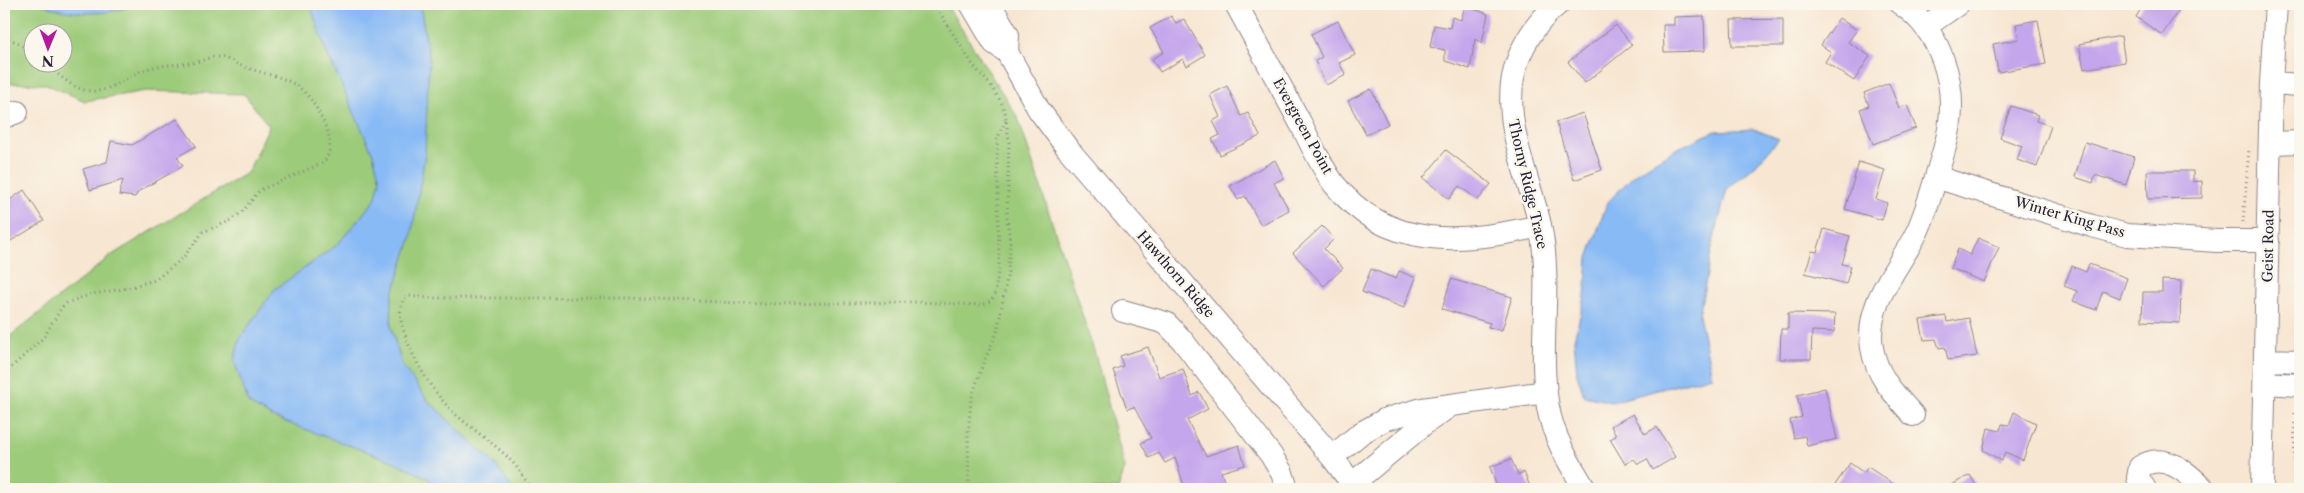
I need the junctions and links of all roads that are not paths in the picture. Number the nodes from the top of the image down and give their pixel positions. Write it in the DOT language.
graph roads {
  1 [pos="971,4"];
  2 [pos="990,4"];
  3 [pos="1236,4"];
  4 [pos="1558,4"];
  5 [pos="1901,4"];
  6 [pos="1958,4"];
  7 [pos="2276,4"];
  8 [pos="1925,27"];
  9 [pos="1007,52"];
  10 [pos="2271,83"];
  11 [pos="2300,85"];
  12 [pos="2270,142"];
  13 [pos="2300,142"];
  14 [pos="1936,177"];
  15 [pos="1540,226"];
  16 [pos="2268,241"];
  17 [pos="1123,311"];
  18 [pos="2265,360"];
  19 [pos="2300,361"];
  20 [pos="2264,383"];
  21 [pos="2300,384"];
  22 [pos="1546,392"];
  23 [pos="1452,405"];
  24 [pos="1913,415"];
  25 [pos="1332,457"];
  26 [pos="1354,486"];
  27 [pos="1287,489"];
  28 [pos="1585,489"];
  29 [pos="2145,489"];
  30 [pos="2204,489"];
  31 [pos="2262,489"];
  1 -- 9 [label="street, Hawthorn Ridge"];
  2 -- 9 [label="street, Hawthorn Ridge"];
  3 -- 15 [label="street, Evergreen Point"];
  4 -- 15 [label="street, Thorny Ridge Trace"];
  5 -- 8 [label="street"];
  6 -- 8 [label="street"];
  7 -- 10 [label="street, Geist Road"];
  8 -- 14 [label="street"];
  9 -- 25 [label="street, Hawthorn Ridge"];
  10 -- 11 [label="street"];
  10 -- 12 [label="street, Geist Road"];
  12 -- 13 [label="street"];
  12 -- 16 [label="street, Geist Road"];
  14 -- 16 [label="street, Winter King Pass"];
  14 -- 24 [label="street"];
  15 -- 22 [label="street, Thorny Ridge Trace"];
  16 -- 18 [label="street, Geist Road"];
  17 -- 27 [label="street"];
  18 -- 19 [label="street"];
  18 -- 20 [label="street, Geist Road"];
  20 -- 21 [label="street"];
  20 -- 31 [label="street, Geist Road"];
  22 -- 23 [label="street"];
  22 -- 28 [label="street, Thorny Ridge Trace"];
  23 -- 25 [label="street"];
  23 -- 26 [label="street"];
  25 -- 26 [label="street, Hawthorn Ridge"];
  29 -- 30 [label="street"];
}
